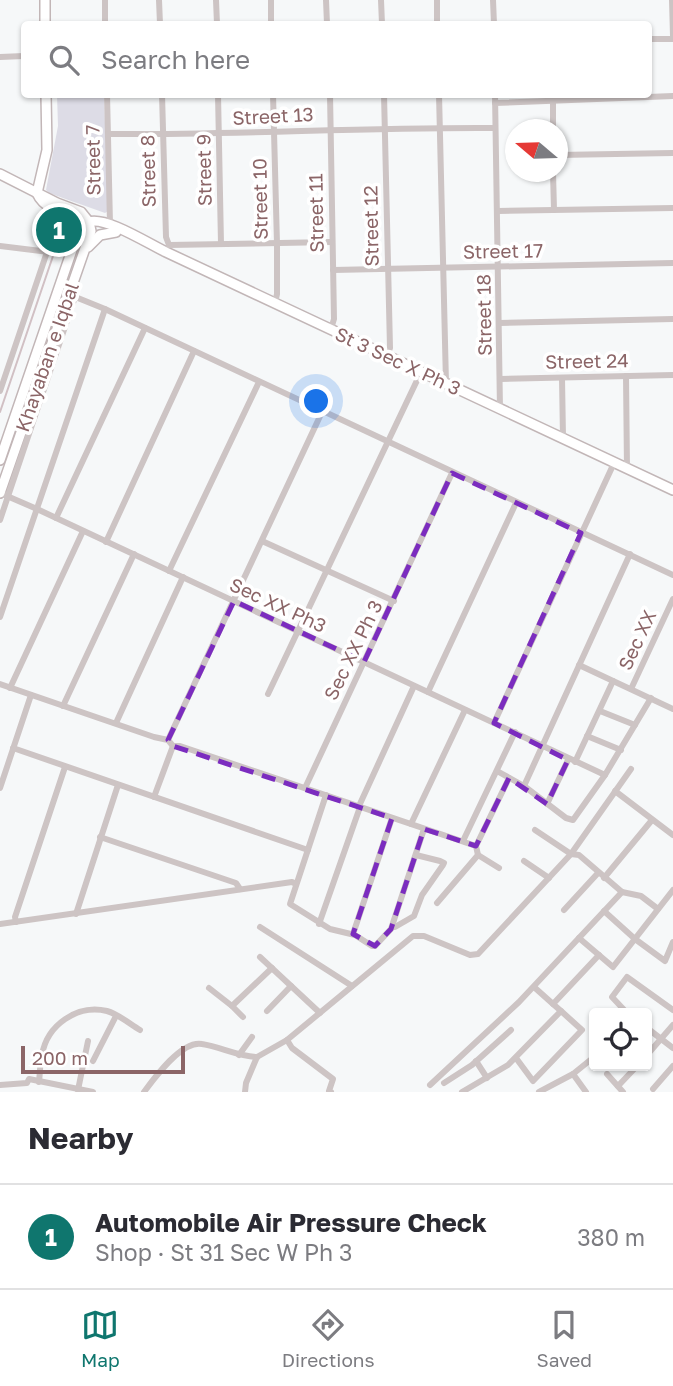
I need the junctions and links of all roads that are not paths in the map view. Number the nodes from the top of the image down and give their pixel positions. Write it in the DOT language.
graph roads {
  1 [pos="44,0"];
  2 [pos="105,0"];
  3 [pos="159,0"];
  4 [pos="216,0"];
  5 [pos="271,0"];
  6 [pos="326,0"];
  7 [pos="381,0"];
  8 [pos="437,0"];
  9 [pos="493,0"];
  10 [pos="672,0"];
  11 [pos="45,21"];
  12 [pos="105,21"];
  13 [pos="160,21"];
  14 [pos="217,21"];
  15 [pos="271,21"];
  16 [pos="327,21"];
  17 [pos="382,21"];
  18 [pos="437,21"];
  19 [pos="494,21"];
  20 [pos="673,37"];
  21 [pos="652,39"];
  22 [pos="21,56"];
  23 [pos="0,57"];
  24 [pos="673,96"];
  25 [pos="652,97"];
  26 [pos="46,98"];
  27 [pos="107,98"];
  28 [pos="162,98"];
  29 [pos="218,98"];
  30 [pos="273,98"];
  31 [pos="330,98"];
  32 [pos="384,98"];
  33 [pos="439,98"];
  34 [pos="495,98"];
  35 [pos="613,98"];
  36 [pos="553,100"];
  37 [pos="495,103"];
  38 [pos="553,119"];
  39 [pos="385,128"];
  40 [pos="440,128"];
  41 [pos="495,128"];
  42 [pos="331,129"];
  43 [pos="274,132"];
  44 [pos="108,134"];
  45 [pos="219,134"];
  46 [pos="164,135"];
  47 [pos="673,153"];
  48 [pos="568,155"];
  49 [pos="0,174"];
  50 [pos="554,182"];
  51 [pos="37,193"];
  52 [pos="673,208"];
  53 [pos="554,210"];
  54 [pos="498,211"];
  55 [pos="72,213"];
  56 [pos="89,222"];
  57 [pos="114,228"];
  58 [pos="331,242"];
  59 [pos="221,244"];
  60 [pos="277,244"];
  61 [pos="0,246"];
  62 [pos="74,247"];
  63 [pos="167,249"];
  64 [pos="85,250"];
  65 [pos="673,263"];
  66 [pos="498,267"];
  67 [pos="443,268"];
  68 [pos="333,270"];
  69 [pos="387,270"];
  70 [pos="72,295"];
  71 [pos="275,303"];
  72 [pos="105,309"];
  73 [pos="673,319"];
  74 [pos="500,323"];
  75 [pos="145,328"];
  76 [pos="331,329"];
  77 [pos="194,351"];
  78 [pos="387,356"];
  79 [pos="0,363"];
  80 [pos="9,366"];
  81 [pos="421,372"];
  82 [pos="673,375"];
  83 [pos="626,376"];
  84 [pos="562,378"];
  85 [pos="501,379"];
  86 [pos="259,382"];
  87 [pos="446,383"];
  88 [pos="0,391"];
  89 [pos="500,409"];
  90 [pos="322,412"];
  91 [pos="563,438"];
  92 [pos="388,443"];
  93 [pos="0,460"];
  94 [pos="614,463"];
  95 [pos="627,469"];
  96 [pos="452,473"];
  97 [pos="673,490"];
  98 [pos="4,495"];
  99 [pos="516,503"];
  100 [pos="37,509"];
  101 [pos="56,518"];
  102 [pos="0,520"];
  103 [pos="83,531"];
  104 [pos="581,533"];
  105 [pos="262,541"];
  106 [pos="106,542"];
  107 [pos="134,554"];
  108 [pos="630,554"];
  109 [pos="169,570"];
  110 [pos="327,571"];
  111 [pos="673,575"];
  112 [pos="183,577"];
  113 [pos="673,599"];
  114 [pos="234,601"];
  115 [pos="394,601"];
  116 [pos="0,617"];
  117 [pos="298,632"];
  118 [pos="363,662"];
  119 [pos="579,666"];
  120 [pos="613,681"];
  121 [pos="0,684"];
  122 [pos="414,686"];
  123 [pos="10,688"];
  124 [pos="631,689"];
  125 [pos="428,692"];
  126 [pos="268,694"];
  127 [pos="31,695"];
  128 [pos="651,698"];
  129 [pos="63,706"];
  130 [pos="465,709"];
  131 [pos="673,709"];
  132 [pos="600,711"];
  133 [pos="116,723"];
  134 [pos="494,723"];
  135 [pos="635,725"];
  136 [pos="515,733"];
  137 [pos="587,736"];
  138 [pos="168,740"];
  139 [pos="542,745"];
  140 [pos="173,746"];
  141 [pos="13,748"];
  142 [pos="621,750"];
  143 [pos="572,761"];
  144 [pos="65,767"];
  145 [pos="631,769"];
  146 [pos="497,771"];
  147 [pos="605,775"];
  148 [pos="509,778"];
  149 [pos="118,785"];
  150 [pos="524,786"];
  151 [pos="0,788"];
  152 [pos="304,788"];
  153 [pos="615,791"];
  154 [pos="326,795"];
  155 [pos="154,797"];
  156 [pos="547,804"];
  157 [pos="359,806"];
  158 [pos="392,818"];
  159 [pos="653,820"];
  160 [pos="411,824"];
  161 [pos="424,829"];
  162 [pos="535,830"];
  163 [pos="673,835"];
  164 [pos="100,837"];
  165 [pos="463,841"];
  166 [pos="476,846"];
  167 [pos="308,850"];
  168 [pos="571,854"];
  169 [pos="416,855"];
  170 [pos="478,855"];
  171 [pos="524,861"];
  172 [pos="499,868"];
  173 [pos="601,876"];
  174 [pos="549,878"];
  175 [pos="296,884"];
  176 [pos="240,889"];
  177 [pos="673,890"];
  178 [pos="622,892"];
  179 [pos="670,901"];
  180 [pos="438,903"];
  181 [pos="658,909"];
  182 [pos="564,910"];
  183 [pos="604,911"];
  184 [pos="76,914"];
  185 [pos="16,922"];
  186 [pos="319,923"];
  187 [pos="0,924"];
  188 [pos="392,926"];
  189 [pos="260,927"];
  190 [pos="353,934"];
  191 [pos="579,938"];
  192 [pos="635,939"];
  193 [pos="673,942"];
  194 [pos="599,955"];
  195 [pos="260,957"];
  196 [pos="665,961"];
  197 [pos="673,967"];
  198 [pos="272,968"];
  199 [pos="291,986"];
  200 [pos="352,986"];
  201 [pos="534,987"];
  202 [pos="209,988"];
  203 [pos="553,1004"];
  204 [pos="232,1006"];
  205 [pos="622,1008"];
  206 [pos="673,1010"];
  207 [pos="267,1011"];
  208 [pos="561,1012"];
  209 [pos="320,1013"];
  210 [pos="116,1016"];
  211 [pos="243,1017"];
  212 [pos="673,1025"];
  213 [pos="140,1030"];
  214 [pos="512,1030"];
  215 [pos="652,1032"];
  216 [pos="252,1037"];
  217 [pos="661,1039"];
  218 [pos="287,1040"];
  219 [pos="88,1041"];
  220 [pos="673,1048"];
  221 [pos="652,1049"];
  222 [pos="239,1055"];
  223 [pos="257,1057"];
  224 [pos="516,1058"];
  225 [pos="93,1061"];
  226 [pos="476,1061"];
  227 [pos="589,1061"];
  228 [pos="673,1066"];
  229 [pos="634,1071"];
  230 [pos="573,1073"];
  231 [pos="607,1074"];
  232 [pos="488,1078"];
  233 [pos="38,1082"];
  234 [pos="27,1083"];
  235 [pos="444,1083"];
  236 [pos="0,1085"];
  237 [pos="430,1085"];
  238 [pos="621,1089"];
  239 [pos="653,1089"];
  240 [pos="78,1090"];
  241 [pos="26,1092"];
  242 [pos="93,1092"];
  243 [pos="144,1092"];
  244 [pos="245,1092"];
  245 [pos="329,1092"];
  246 [pos="462,1092"];
  247 [pos="539,1092"];
  248 [pos="586,1092"];
  1 -- 11 [label="main road"];
  2 -- 12 [label="street"];
  3 -- 13 [label="street"];
  4 -- 14 [label="street"];
  5 -- 15 [label="street"];
  6 -- 16 [label="street"];
  7 -- 17 [label="street"];
  8 -- 18 [label="street"];
  9 -- 19 [label="street"];
  10 -- 20 [label="street"];
  20 -- 21 [label="street"];
  22 -- 23 [label="street"];
  24 -- 25 [label="street"];
  26 -- 51 [label="main road"];
  27 -- 44 [label="street, Street 7"];
  28 -- 46 [label="street, Street 8"];
  29 -- 45 [label="street, Street 9"];
  30 -- 43 [label="street, Street 10"];
  31 -- 42 [label="street, Street 11"];
  32 -- 39 [label="street, Street 12"];
  33 -- 40 [label="street"];
  34 -- 37 [label="street, Street 18"];
  35 -- 36 [label="street"];
  36 -- 37 [label="street"];
  36 -- 38 [label="street"];
  37 -- 41 [label="street, Street 18"];
  39 -- 40 [label="street, Street 13"];
  39 -- 42 [label="street, Street 13"];
  39 -- 69 [label="street, Street 12"];
  40 -- 41 [label="street, Street 13"];
  40 -- 67 [label="street"];
  41 -- 54 [label="street, Street 18"];
  42 -- 43 [label="street, Street 13"];
  42 -- 58 [label="street, Street 11"];
  43 -- 45 [label="street, Street 13"];
  43 -- 60 [label="street, Street 10"];
  44 -- 46 [label="street, Street 13"];
  44 -- 57 [label="street, Street 7"];
  45 -- 46 [label="street, Street 13"];
  45 -- 59 [label="street, Street 9"];
  46 -- 63 [label="street, Street 8"];
  47 -- 48 [label="street"];
  49 -- 51 [label="main road"];
  50 -- 53 [label="street"];
  51 -- 55 [label="main road"];
  52 -- 53 [label="street"];
  53 -- 54 [label="street"];
  54 -- 66 [label="street, Street 18"];
  55 -- 56 [label="main road, St 3 Sec X Ph 3"];
  55 -- 57 [label="main road"];
  55 -- 62 [label="main road"];
  56 -- 57 [label="main road, St 3 Sec X Ph 3"];
  56 -- 62 [label="main road"];
  56 -- 64 [label="main road, Khayaban e Iqbal"];
  57 -- 63 [label="main road, St 3 Sec X Ph 3"];
  57 -- 64 [label="main road"];
  58 -- 60 [label="street"];
  58 -- 68 [label="street, Street 11"];
  59 -- 60 [label="street"];
  59 -- 63 [label="street"];
  60 -- 71 [label="street, Street 10"];
  61 -- 80 [label="street"];
  62 -- 93 [label="main road"];
  63 -- 71 [label="main road, St 3 Sec X Ph 3"];
  64 -- 70 [label="main road, Khayaban e Iqbal"];
  65 -- 66 [label="street, Street 17"];
  66 -- 67 [label="street, Street 17"];
  66 -- 74 [label="street, Street 18"];
  67 -- 69 [label="street, Street 17"];
  67 -- 87 [label="street"];
  68 -- 69 [label="street, Street 17"];
  68 -- 76 [label="street, Street 11"];
  69 -- 78 [label="street, Street 12"];
  70 -- 72 [label="street"];
  70 -- 98 [label="main road, Khayaban e Iqbal"];
  71 -- 76 [label="main road, St 3 Sec X Ph 3"];
  72 -- 75 [label="street"];
  72 -- 100 [label="street"];
  73 -- 74 [label="street"];
  74 -- 85 [label="street, Street 18"];
  75 -- 77 [label="street"];
  75 -- 101 [label="street"];
  76 -- 78 [label="main road, St 3 Sec X Ph 3"];
  77 -- 86 [label="street"];
  77 -- 106 [label="street"];
  78 -- 81 [label="main road, St 3 Sec X Ph 3"];
  79 -- 80 [label="street"];
  80 -- 88 [label="street"];
  81 -- 87 [label="main road, St 3 Sec X Ph 3"];
  81 -- 92 [label="street"];
  82 -- 83 [label="street, Street 24"];
  83 -- 84 [label="street, Street 24"];
  83 -- 95 [label="street"];
  84 -- 85 [label="street, Street 24"];
  84 -- 91 [label="street"];
  85 -- 89 [label="street, Street 18"];
  86 -- 90 [label="street"];
  86 -- 109 [label="street"];
  87 -- 89 [label="main road, St 3 Sec X Ph 3"];
  89 -- 91 [label="main road, St 3 Sec X Ph 3"];
  90 -- 92 [label="street"];
  90 -- 105 [label="street"];
  91 -- 94 [label="main road, St 3 Sec X Ph 3"];
  92 -- 96 [label="street"];
  92 -- 110 [label="street"];
  94 -- 95 [label="main road, St 3 Sec X Ph 3"];
  94 -- 104 [label="street"];
  95 -- 97 [label="main road, St 3 Sec X Ph 3"];
  96 -- 99 [label="street"];
  96 -- 115 [label="street, Sec XX Ph 3"];
  98 -- 100 [label="street, Sec XX Ph3"];
  98 -- 102 [label="street"];
  99 -- 104 [label="street"];
  99 -- 125 [label="street"];
  100 -- 101 [label="street, Sec XX Ph3"];
  100 -- 116 [label="street"];
  101 -- 103 [label="street, Sec XX Ph3"];
  103 -- 106 [label="street, Sec XX Ph3"];
  103 -- 123 [label="street"];
  104 -- 108 [label="street"];
  104 -- 134 [label="street"];
  105 -- 110 [label="street"];
  105 -- 114 [label="street"];
  106 -- 107 [label="street, Sec XX Ph3"];
  107 -- 109 [label="street, Sec XX Ph3"];
  107 -- 129 [label="street"];
  108 -- 111 [label="street"];
  108 -- 119 [label="street"];
  109 -- 112 [label="street, Sec XX Ph3"];
  110 -- 115 [label="street"];
  110 -- 117 [label="street"];
  112 -- 114 [label="street, Sec XX Ph3"];
  112 -- 133 [label="street"];
  113 -- 124 [label="street, Sec XX"];
  114 -- 117 [label="street, Sec XX Ph3"];
  114 -- 138 [label="street"];
  115 -- 118 [label="street, Sec XX Ph 3"];
  117 -- 118 [label="street, Sec XX Ph3"];
  117 -- 126 [label="street"];
  118 -- 122 [label="street, Sec XX Ph3"];
  118 -- 152 [label="street, Sec XX Ph 3"];
  119 -- 120 [label="street"];
  119 -- 139 [label="street"];
  120 -- 124 [label="street"];
  120 -- 132 [label="street"];
  121 -- 123 [label="street"];
  122 -- 125 [label="street, Sec XX Ph3"];
  122 -- 157 [label="street"];
  123 -- 127 [label="street"];
  124 -- 128 [label="street, Sec XX"];
  125 -- 130 [label="street, Sec XX Ph3"];
  127 -- 129 [label="street"];
  127 -- 141 [label="street"];
  128 -- 131 [label="street, Sec XX"];
  128 -- 135 [label="street"];
  129 -- 133 [label="street"];
  130 -- 134 [label="street, Sec XX Ph3"];
  130 -- 160 [label="street"];
  132 -- 135 [label="street"];
  132 -- 137 [label="street"];
  133 -- 138 [label="street"];
  134 -- 136 [label="street, Sec XX Ph3"];
  135 -- 142 [label="street"];
  136 -- 139 [label="street, Sec XX Ph3"];
  136 -- 146 [label="street"];
  137 -- 142 [label="street"];
  137 -- 143 [label="street"];
  138 -- 140 [label="street"];
  139 -- 143 [label="street, Sec XX Ph3"];
  139 -- 150 [label="street"];
  140 -- 152 [label="street"];
  140 -- 155 [label="street"];
  141 -- 144 [label="street"];
  141 -- 151 [label="street"];
  142 -- 147 [label="street"];
  143 -- 147 [label="street, Sec XX Ph3"];
  143 -- 156 [label="street"];
  144 -- 149 [label="street"];
  144 -- 185 [label="street"];
  145 -- 153 [label="street"];
  146 -- 148 [label="street"];
  146 -- 165 [label="street"];
  147 -- 156 [label="street"];
  148 -- 150 [label="street"];
  148 -- 166 [label="street"];
  149 -- 155 [label="street"];
  149 -- 164 [label="street"];
  150 -- 156 [label="street"];
  152 -- 154 [label="street"];
  153 -- 159 [label="street"];
  153 -- 168 [label="street"];
  154 -- 157 [label="street"];
  154 -- 167 [label="street"];
  155 -- 167 [label="street"];
  157 -- 158 [label="street"];
  157 -- 186 [label="street"];
  158 -- 160 [label="street"];
  158 -- 190 [label="street"];
  159 -- 163 [label="street"];
  159 -- 173 [label="street"];
  160 -- 161 [label="street"];
  161 -- 165 [label="street"];
  161 -- 169 [label="street"];
  162 -- 168 [label="street"];
  164 -- 176 [label="street"];
  164 -- 184 [label="street"];
  165 -- 166 [label="street"];
  166 -- 170 [label="street"];
  167 -- 175 [label="street"];
  168 -- 173 [label="street"];
  168 -- 174 [label="street"];
  169 -- 188 [label="street"];
  169 -- 188 [label="street"];
  170 -- 172 [label="street"];
  170 -- 180 [label="street"];
  171 -- 174 [label="street"];
  173 -- 178 [label="street"];
  173 -- 182 [label="street"];
  174 -- 200 [label="street"];
  175 -- 176 [label="street"];
  175 -- 186 [label="street"];
  176 -- 184 [label="street"];
  177 -- 179 [label="street"];
  178 -- 181 [label="street"];
  178 -- 183 [label="street"];
  179 -- 181 [label="street"];
  181 -- 192 [label="street"];
  183 -- 191 [label="street"];
  183 -- 192 [label="street"];
  184 -- 185 [label="street"];
  185 -- 187 [label="street"];
  186 -- 190 [label="street"];
  188 -- 190 [label="street"];
  189 -- 200 [label="street"];
  191 -- 194 [label="street"];
  191 -- 201 [label="street"];
  192 -- 194 [label="street"];
  192 -- 196 [label="street"];
  193 -- 196 [label="street"];
  194 -- 203 [label="street"];
  195 -- 198 [label="street"];
  196 -- 197 [label="street"];
  198 -- 199 [label="street"];
  198 -- 204 [label="street"];
  199 -- 207 [label="street"];
  199 -- 209 [label="street"];
  200 -- 209 [label="street"];
  201 -- 203 [label="street"];
  201 -- 237 [label="street"];
  202 -- 204 [label="street"];
  203 -- 208 [label="street"];
  204 -- 211 [label="street"];
  205 -- 206 [label="street"];
  208 -- 224 [label="street"];
  208 -- 224 [label="street"];
  209 -- 218 [label="street"];
  210 -- 213 [label="street"];
  210 -- 225 [label="street"];
  210 -- 233 [label="street"];
  212 -- 217 [label="street"];
  214 -- 226 [label="street"];
  215 -- 217 [label="street"];
  216 -- 222 [label="street"];
  217 -- 220 [label="street"];
  217 -- 221 [label="street"];
  218 -- 223 [label="street"];
  218 -- 245 [label="street"];
  219 -- 240 [label="street"];
  222 -- 223 [label="street"];
  222 -- 243 [label="street"];
  223 -- 244 [label="street"];
  224 -- 232 [label="street"];
  226 -- 232 [label="street"];
  226 -- 235 [label="street"];
  227 -- 230 [label="street"];
  228 -- 239 [label="street"];
  229 -- 238 [label="street"];
  230 -- 247 [label="street"];
  230 -- 248 [label="street"];
  231 -- 238 [label="street"];
  232 -- 246 [label="street"];
  233 -- 234 [label="street"];
  233 -- 240 [label="street"];
  234 -- 236 [label="street"];
  234 -- 241 [label="street"];
  240 -- 242 [label="street"];
}
